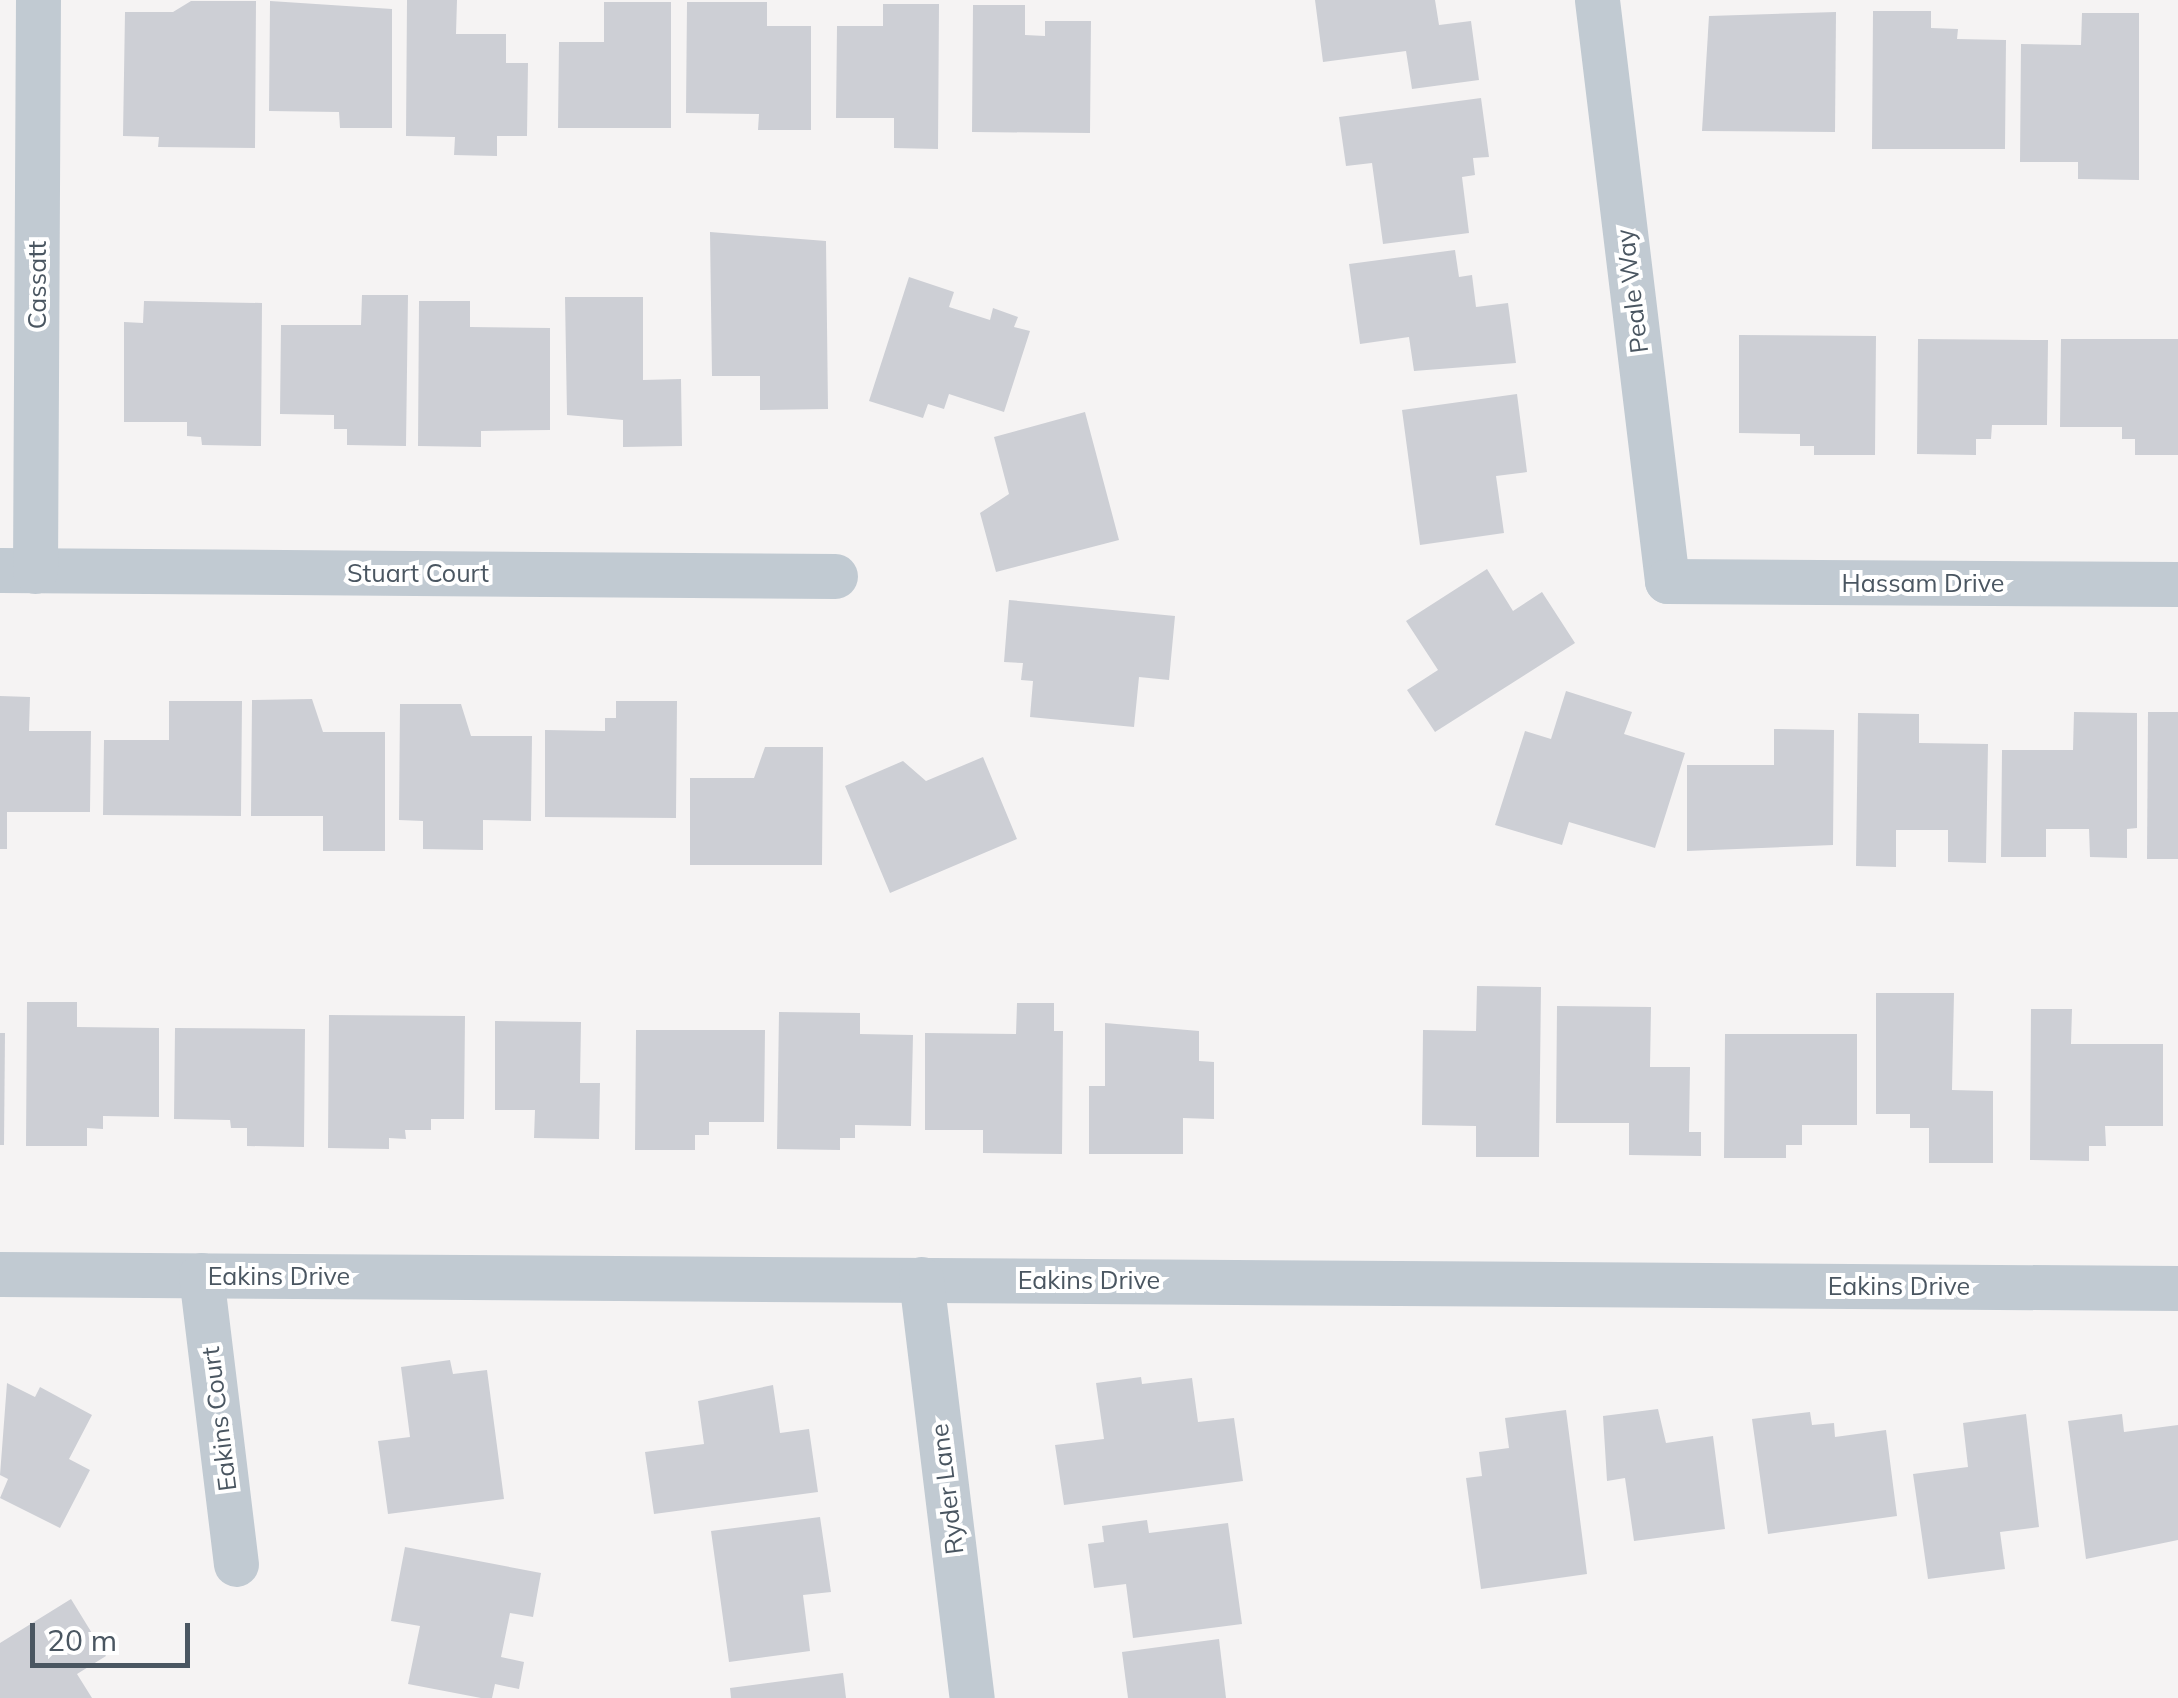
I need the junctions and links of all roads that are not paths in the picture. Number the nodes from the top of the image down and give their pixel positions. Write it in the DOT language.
graph roads {
  1 [pos="38,0"];
  2 [pos="1597,0"];
  3 [pos="17,571"];
  4 [pos="835,576"];
  5 [pos="1668,581"];
  6 [pos="2178,584"];
  7 [pos="0,1274"];
  8 [pos="201,1275"];
  9 [pos="922,1279"];
  10 [pos="2178,1288"];
  11 [pos="236,1564"];
  12 [pos="972,1698"];
  1 -- 3 [label="street, Cassatt"];
  2 -- 5 [label="street, Peale Way"];
  3 -- 4 [label="street, Stuart Court"];
  5 -- 6 [label="street, Hassam Drive"];
  7 -- 8 [label="street, Eakins Drive"];
  8 -- 9 [label="street, Eakins Drive"];
  8 -- 11 [label="street, Eakins Court"];
  9 -- 10 [label="street, Eakins Drive"];
  9 -- 12 [label="street, Ryder Lane"];
}
